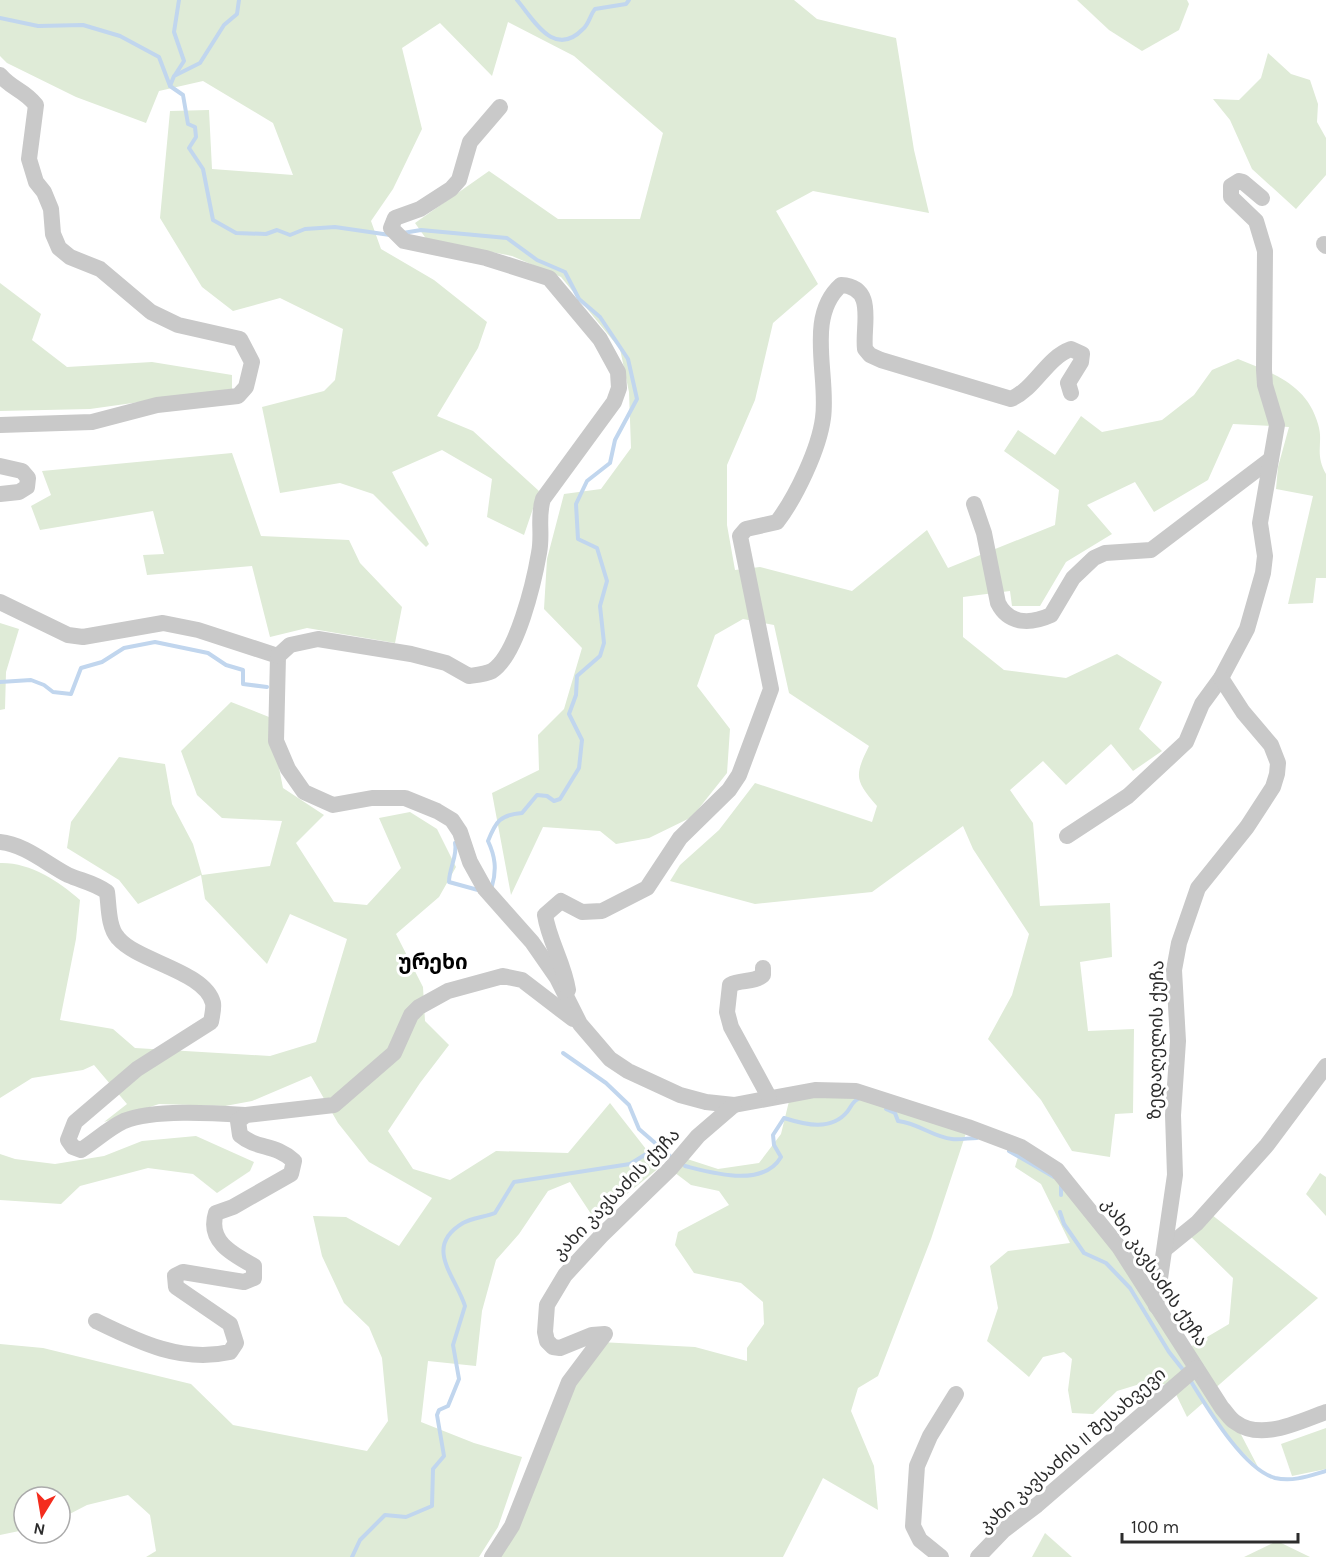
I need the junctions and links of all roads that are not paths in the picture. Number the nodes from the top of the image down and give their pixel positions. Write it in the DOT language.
graph roads {
  1 [pos="0,75"];
  2 [pos="500,107"];
  3 [pos="1262,198"];
  4 [pos="1071,393"];
  5 [pos="0,425"];
  6 [pos="1271,459"];
  7 [pos="0,466"];
  8 [pos="0,494"];
  9 [pos="974,504"];
  10 [pos="0,602"];
  11 [pos="278,656"];
  12 [pos="1221,678"];
  13 [pos="1067,836"];
  14 [pos="0,842"];
  15 [pos="764,968"];
  16 [pos="576,1017"];
  17 [pos="1326,1066"];
  18 [pos="769,1097"];
  19 [pos="734,1105"];
  20 [pos="246,1115"];
  21 [pos="1165,1249"];
  22 [pos="1156,1306"];
  23 [pos="96,1321"];
  24 [pos="1194,1370"];
  25 [pos="956,1394"];
  26 [pos="1326,1412"];
  27 [pos="492,1557"];
  28 [pos="940,1557"];
  29 [pos="978,1557"];
  1 -- 5 [label="street"];
  2 -- 11 [label="street"];
  3 -- 6 [label="street"];
  4 -- 16 [label="street, კახი კავსაძის ქუჩა"];
  6 -- 9 [label="street"];
  6 -- 12 [label="street"];
  7 -- 8 [label="street"];
  10 -- 11 [label="street"];
  11 -- 16 [label="street, კახი კავსაძის ქუჩა"];
  12 -- 13 [label="street"];
  12 -- 21 [label="street, ზედაღელის ქუჩა"];
  14 -- 20 [label="street, კახი კავსაძის ქუჩა"];
  15 -- 18 [label="street"];
  16 -- 19 [label="street, კახი კავსაძის ქუჩა"];
  16 -- 20 [label="street, კახი კავსაძის ქუჩა"];
  17 -- 21 [label="street"];
  18 -- 19 [label="street, კახი კავსაძის ქუჩა"];
  18 -- 22 [label="street, კახი კავსაძის ქუჩა"];
  19 -- 27 [label="street, კახი კავსაძის ქუჩა"];
  20 -- 23 [label="street"];
  21 -- 22 [label="street, ზედაღელის ქუჩა"];
  22 -- 24 [label="street, კახი კავსაძის ქუჩა"];
  24 -- 26 [label="street, კახი კავსაძის ქუჩა"];
  24 -- 29 [label="street, კახი კავსაძის II შესახვევი"];
  25 -- 28 [label="street"];
}
